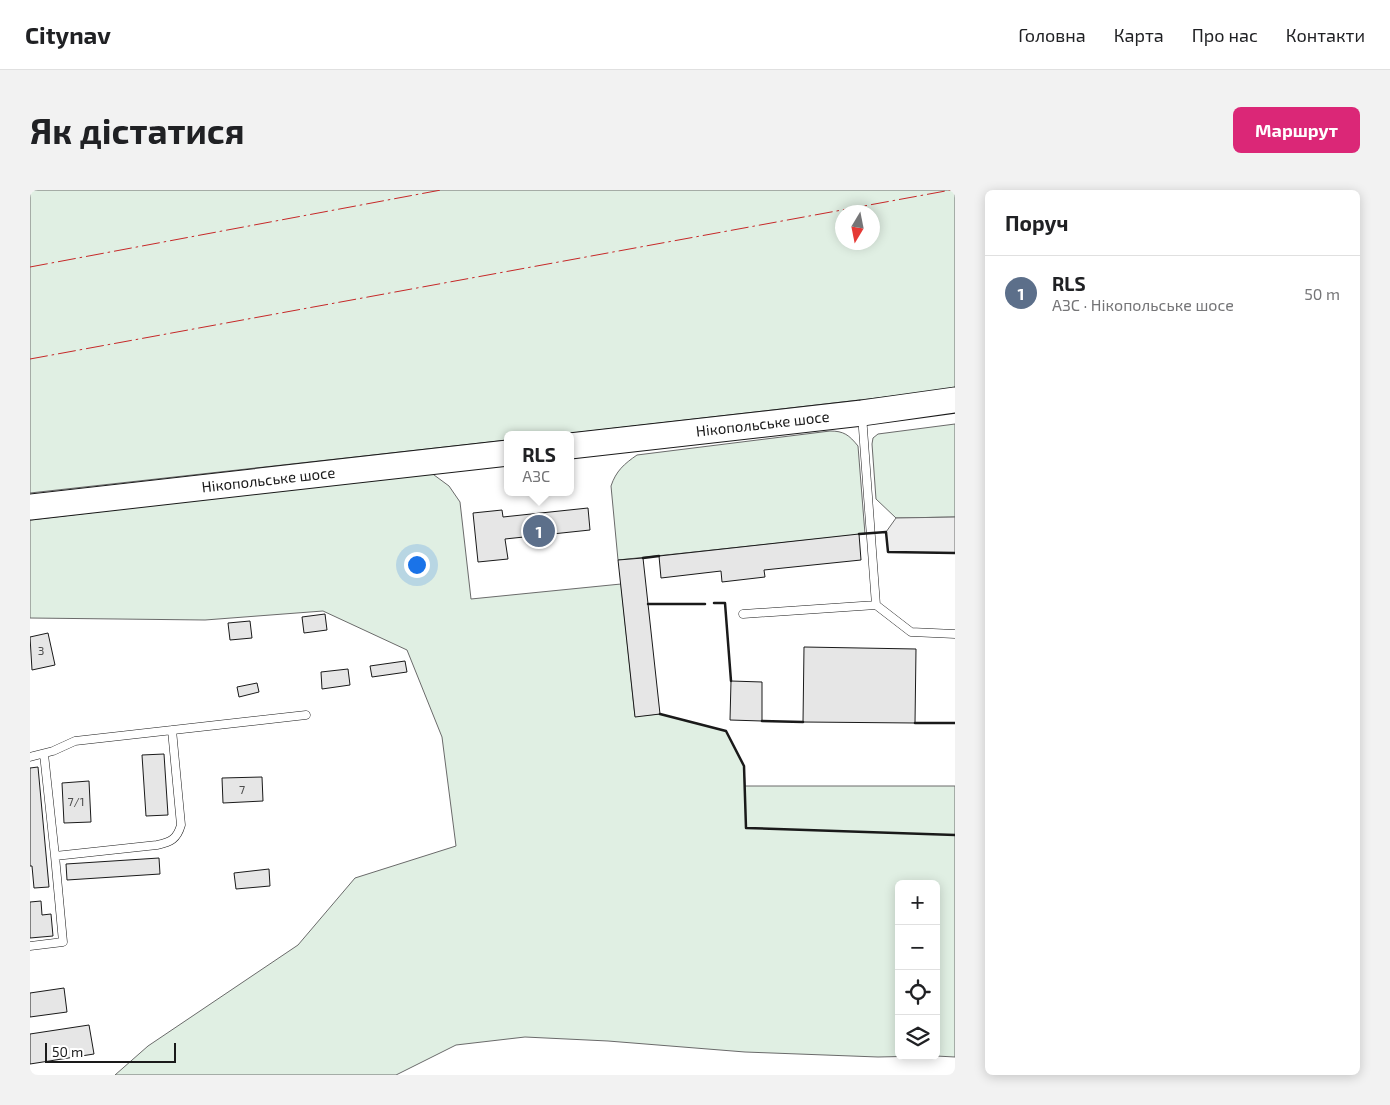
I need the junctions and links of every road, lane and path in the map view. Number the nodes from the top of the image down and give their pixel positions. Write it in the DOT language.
graph roads {
  1 [pos="955,400"];
  2 [pos="862,413"];
  3 [pos="574,446"];
  4 [pos="504,453"];
  5 [pos="30,507"];
  6 [pos="876,605"];
  7 [pos="743,614"];
  8 [pos="955,634"];
  9 [pos="306,715"];
  10 [pos="172,730"];
  11 [pos="44,754"];
  12 [pos="30,757"];
  13 [pos="55,856"];
  14 [pos="30,946"];
  1 -- 2 [label="main road, Нікопольське шосе"];
  2 -- 3 [label="main road, Нікопольське шосе"];
  2 -- 6 [label="lane"];
  4 -- 5 [label="main road, Нікопольське шосе"];
  6 -- 7 [label="lane"];
  6 -- 8 [label="lane"];
  9 -- 10 [label="lane"];
  10 -- 11 [label="lane"];
  10 -- 13 [label="lane"];
  11 -- 12 [label="lane"];
  11 -- 13 [label="lane"];
  13 -- 14 [label="lane"];
}
